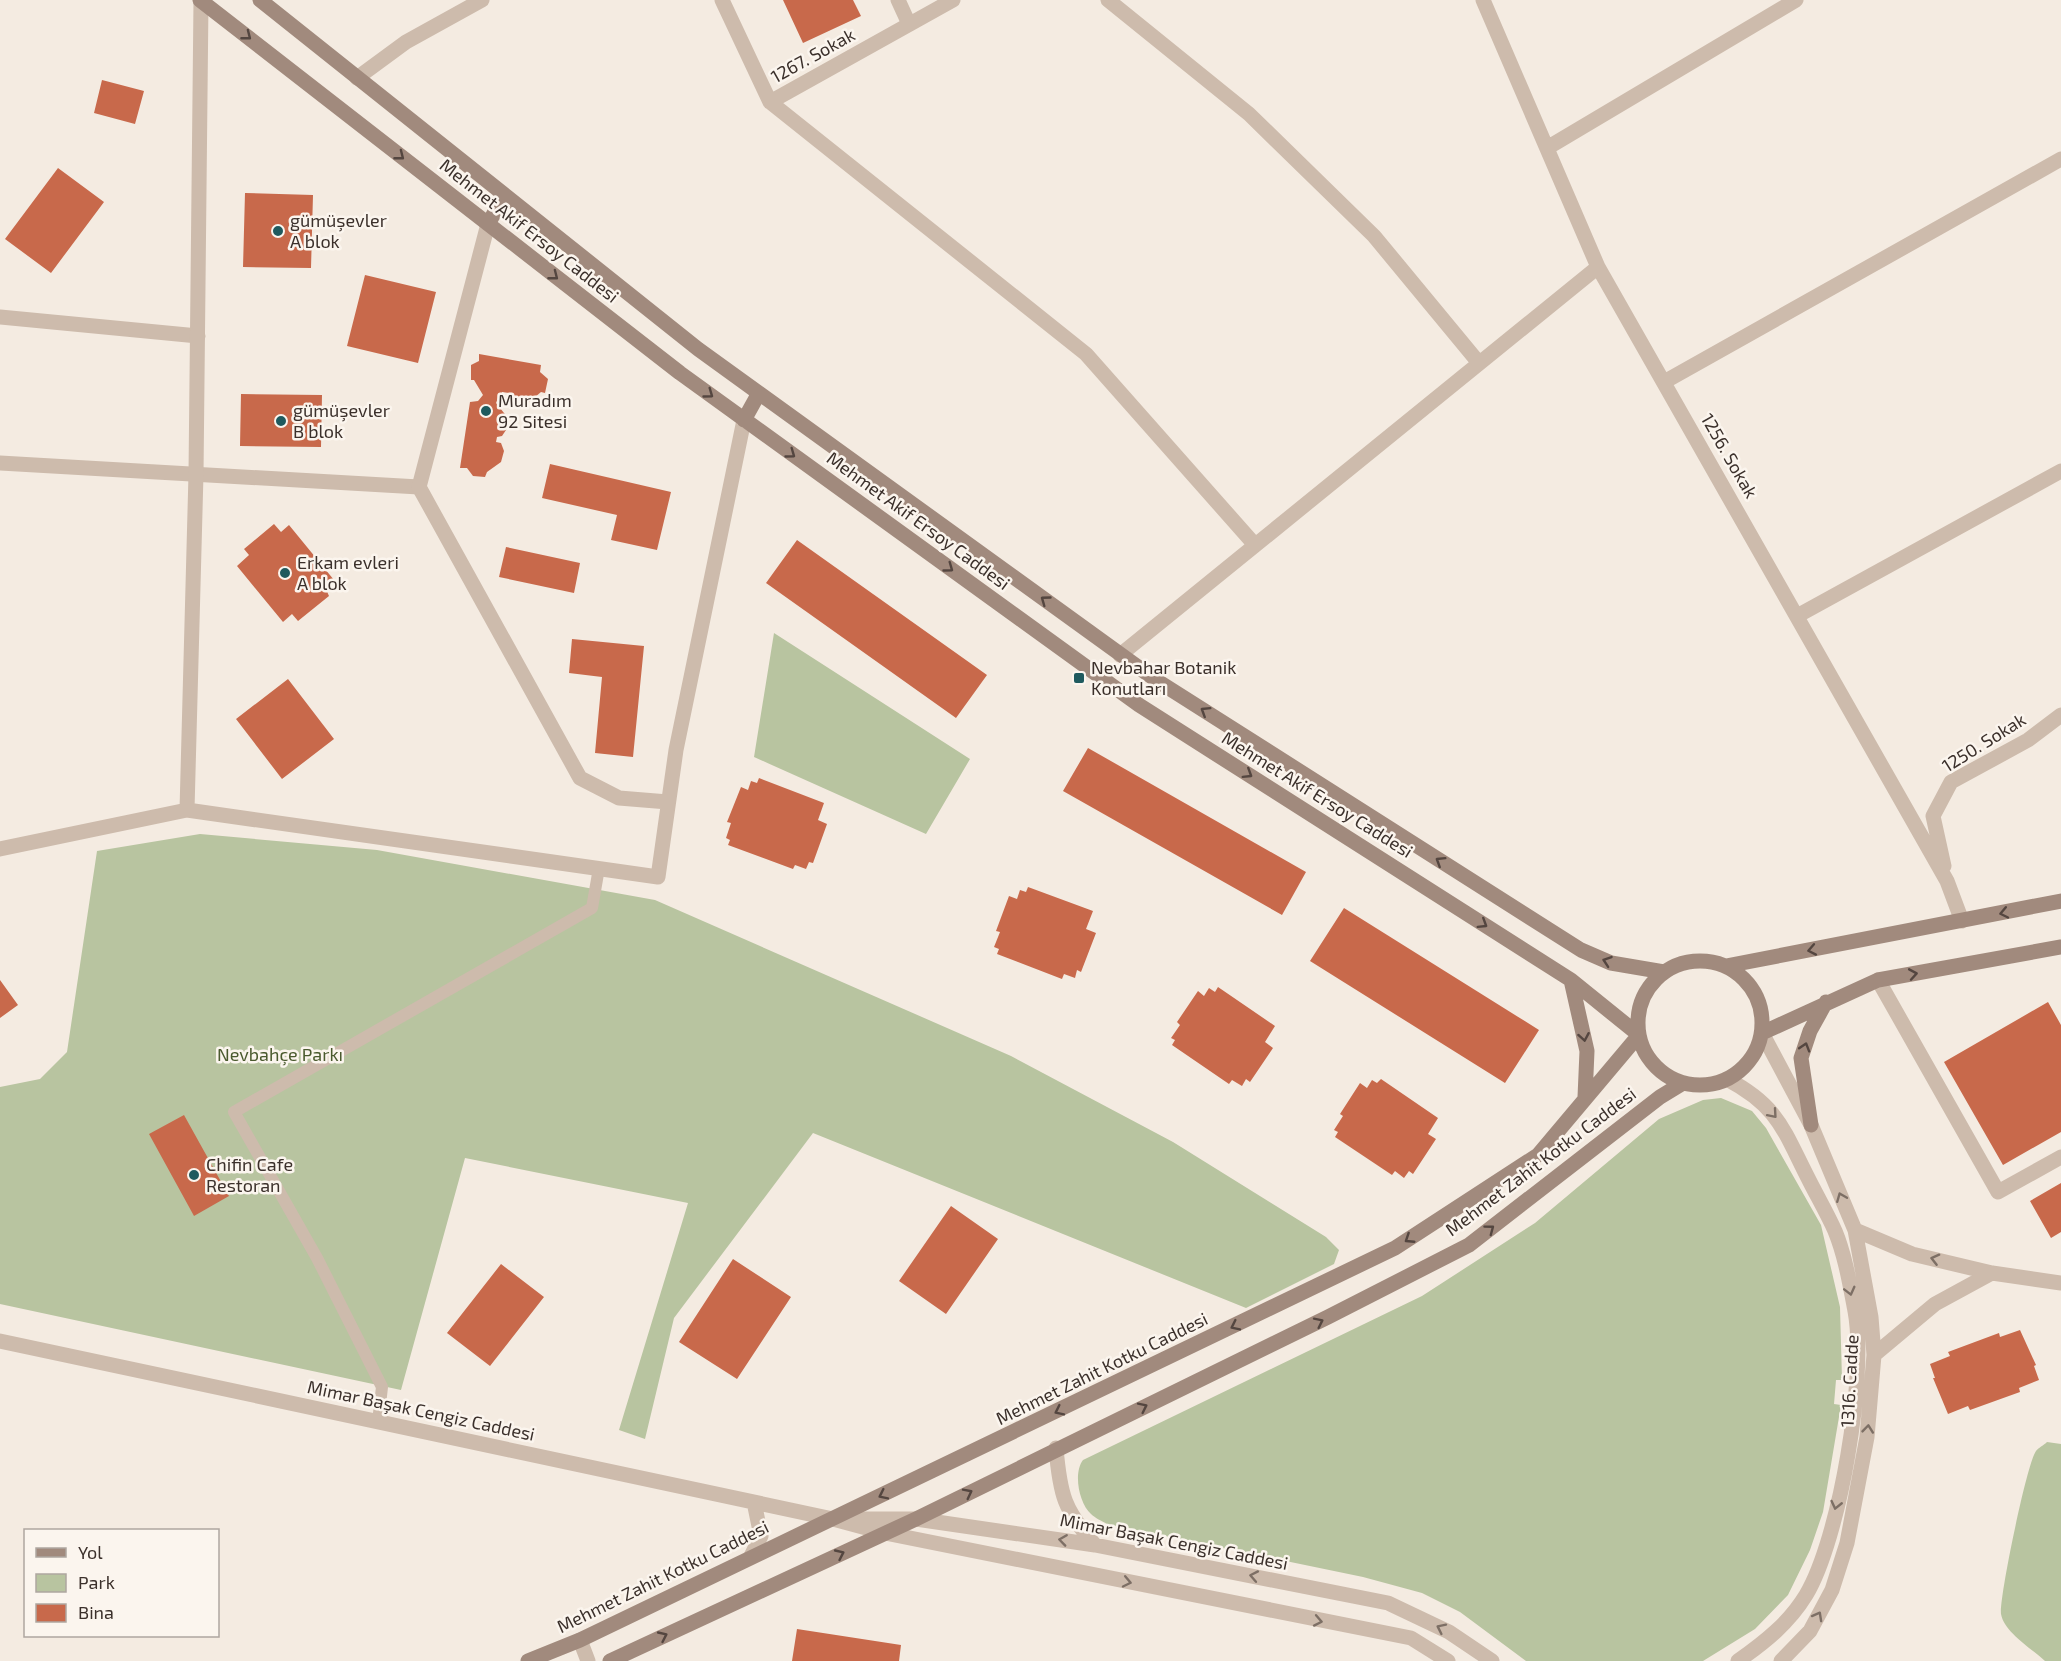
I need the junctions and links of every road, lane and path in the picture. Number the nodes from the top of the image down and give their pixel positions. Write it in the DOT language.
graph roads {
  1 [pos="201,0"];
  2 [pos="261,0"];
  3 [pos="482,0"];
  4 [pos="722,0"];
  5 [pos="898,0"];
  6 [pos="953,0"];
  7 [pos="1108,0"];
  8 [pos="1483,0"];
  9 [pos="1796,0"];
  10 [pos="909,24"];
  11 [pos="357,78"];
  12 [pos="770,102"];
  13 [pos="1547,148"];
  14 [pos="2061,159"];
  15 [pos="504,196"];
  16 [pos="488,224"];
  17 [pos="1598,267"];
  18 [pos="0,317"];
  19 [pos="198,336"];
  20 [pos="1479,363"];
  21 [pos="1664,382"];
  22 [pos="759,393"];
  23 [pos="744,420"];
  24 [pos="0,463"];
  25 [pos="2061,471"];
  26 [pos="196,474"];
  27 [pos="418,487"];
  28 [pos="1255,545"];
  29 [pos="1797,616"];
  30 [pos="1120,654"];
  31 [pos="2061,715"];
  32 [pos="669,802"];
  33 [pos="187,810"];
  34 [pos="0,849"];
  35 [pos="599,868"];
  36 [pos="1947,881"];
  37 [pos="2059,900"];
  38 [pos="1962,921"];
  39 [pos="2061,947"];
  40 [pos="1726,966"];
  41 [pos="1664,972"];
  42 [pos="1571,980"];
  43 [pos="1878,980"];
  44 [pos="1826,1002"];
  45 [pos="1762,1033"];
  46 [pos="1639,1035"];
  47 [pos="1727,1079"];
  48 [pos="1683,1083"];
  49 [pos="1585,1097"];
  50 [pos="1811,1125"];
  51 [pos="2061,1157"];
  52 [pos="1854,1230"];
  53 [pos="1992,1273"];
  54 [pos="2061,1283"];
  55 [pos="0,1341"];
  56 [pos="1874,1355"];
  57 [pos="378,1422"];
  58 [pos="1056,1448"];
  59 [pos="754,1502"];
  60 [pos="833,1519"];
  61 [pos="916,1519"];
  62 [pos="885,1533"];
  63 [pos="1095,1545"];
  64 [pos="751,1556"];
  65 [pos="580,1640"];
  66 [pos="1761,1645"];
  67 [pos="536,1659"];
  68 [pos="1492,1660"];
  69 [pos="588,1661"];
  70 [pos="610,1661"];
  71 [pos="1448,1661"];
  72 [pos="1738,1661"];
  73 [pos="1775,1661"];
  74 [pos="1781,1661"];
  1 -- 16 [label="main road, Mehmet Akif Ersoy Caddesi, one-way"];
  1 -- 19 [label="street"];
  2 -- 11 [label="main road, Mehmet Akif Ersoy Caddesi"];
  3 -- 11 [label="street"];
  4 -- 12 [label="street, 1267. Sokak"];
  5 -- 10 [label="street"];
  6 -- 10 [label="street, 1267. Sokak"];
  7 -- 20 [label="street"];
  8 -- 13 [label="street, 1256. Sokak"];
  9 -- 13 [label="street"];
  10 -- 12 [label="street, 1267. Sokak"];
  11 -- 15 [label="main road, Mehmet Akif Ersoy Caddesi"];
  12 -- 28 [label="street"];
  13 -- 17 [label="street, 1256. Sokak"];
  14 -- 21 [label="street"];
  15 -- 16 [label="main road"];
  15 -- 22 [label="main road, Mehmet Akif Ersoy Caddesi"];
  16 -- 23 [label="main road, Mehmet Akif Ersoy Caddesi, one-way"];
  16 -- 27 [label="street"];
  17 -- 20 [label="street"];
  17 -- 21 [label="street, 1256. Sokak"];
  18 -- 19 [label="street"];
  19 -- 26 [label="street"];
  20 -- 28 [label="street"];
  21 -- 29 [label="street, 1256. Sokak"];
  22 -- 23 [label="main road"];
  30 -- 22 [label="main road, Mehmet Akif Ersoy Caddesi, one-way"];
  23 -- 32 [label="street"];
  23 -- 42 [label="main road, Mehmet Akif Ersoy Caddesi, one-way"];
  24 -- 26 [label="street"];
  25 -- 29 [label="street"];
  26 -- 27 [label="street"];
  26 -- 33 [label="street"];
  27 -- 32 [label="street"];
  28 -- 30 [label="street"];
  29 -- 36 [label="street, 1256. Sokak"];
  41 -- 30 [label="main road, Mehmet Akif Ersoy Caddesi, one-way"];
  31 -- 36 [label="street, 1250. Sokak"];
  32 -- 35 [label="street"];
  33 -- 34 [label="street"];
  33 -- 35 [label="street"];
  35 -- 57 [label="street"];
  36 -- 38 [label="street, 1256. Sokak"];
  37 -- 38 [label="main road, one-way"];
  38 -- 40 [label="main road, one-way"];
  43 -- 39 [label="main road, one-way"];
  40 -- 41 [label="main road"];
  40 -- 45 [label="main road"];
  41 -- 46 [label="main road"];
  42 -- 46 [label="main road, Mehmet Akif Ersoy Caddesi"];
  42 -- 49 [label="main road, one-way"];
  43 -- 44 [label="main road"];
  43 -- 51 [label="street"];
  44 -- 45 [label="main road"];
  50 -- 44 [label="main road, one-way"];
  45 -- 47 [label="main road"];
  45 -- 50 [label="street, 1316. Cadde"];
  46 -- 48 [label="main road"];
  46 -- 49 [label="main road, Mehmet Zahit Kotku Caddesi"];
  47 -- 48 [label="main road"];
  47 -- 66 [label="street, 1316. Cadde, one-way"];
  58 -- 48 [label="main road, Mehmet Zahit Kotku Caddesi, one-way"];
  49 -- 60 [label="main road, Mehmet Zahit Kotku Caddesi, one-way"];
  52 -- 50 [label="street, 1316. Cadde, one-way"];
  53 -- 52 [label="street, one-way"];
  52 -- 56 [label="street, 1316. Cadde"];
  53 -- 54 [label="street"];
  53 -- 56 [label="street"];
  55 -- 57 [label="street, Mimar Başak Cengiz Caddesi"];
  74 -- 56 [label="street, 1316. Cadde, one-way"];
  57 -- 59 [label="street, Mimar Başak Cengiz Caddesi"];
  61 -- 58 [label="main road, Mehmet Zahit Kotku Caddesi, one-way"];
  58 -- 63 [label="street"];
  59 -- 60 [label="street, Mimar Başak Cengiz Caddesi"];
  59 -- 64 [label="street"];
  60 -- 61 [label="street, Mimar Başak Cengiz Caddesi"];
  60 -- 62 [label="street, Mimar Başak Cengiz Caddesi"];
  60 -- 64 [label="main road, Mehmet Zahit Kotku Caddesi"];
  61 -- 62 [label="main road, Mehmet Zahit Kotku Caddesi"];
  63 -- 61 [label="street, Mimar Başak Cengiz Caddesi, one-way"];
  70 -- 62 [label="main road, Mehmet Zahit Kotku Caddesi, one-way"];
  62 -- 71 [label="street, Mimar Başak Cengiz Caddesi, one-way"];
  68 -- 63 [label="street, Mimar Başak Cengiz Caddesi, one-way"];
  64 -- 65 [label="main road, Mehmet Zahit Kotku Caddesi"];
  65 -- 67 [label="main road, Mehmet Zahit Kotku Caddesi"];
  65 -- 69 [label="street"];
  66 -- 72 [label="street, 1316. Cadde"];
  66 -- 73 [label="street"];
}
